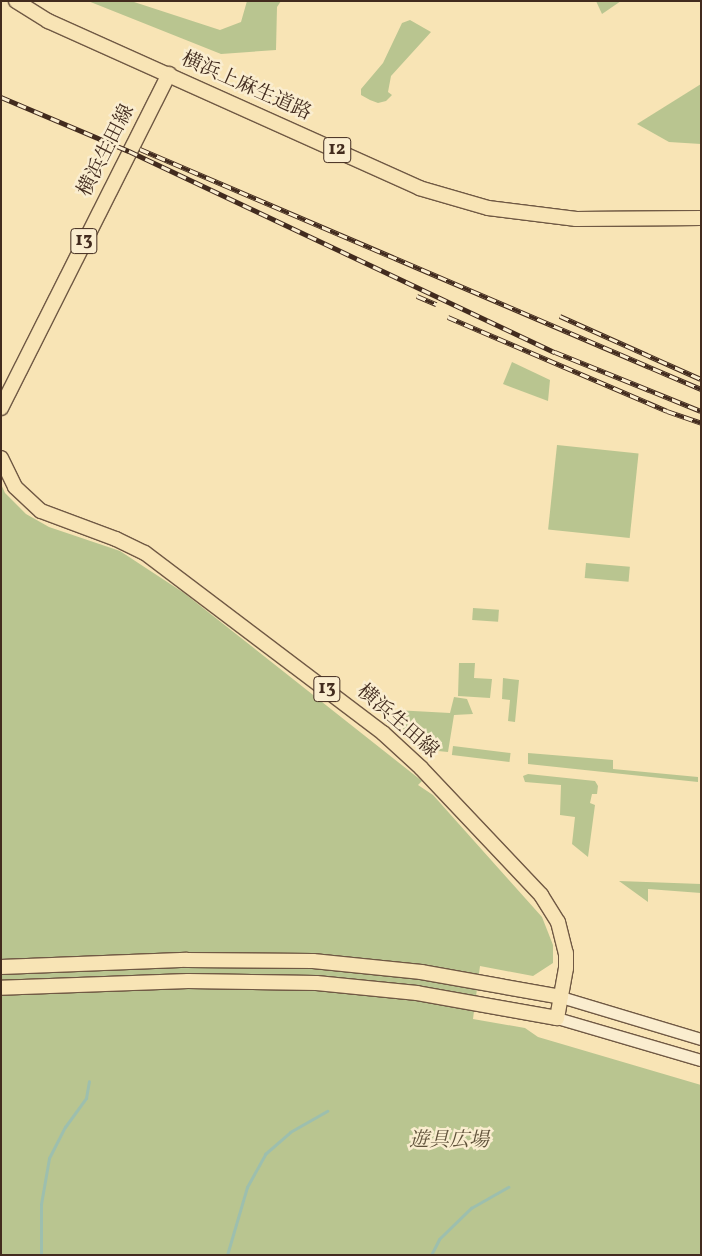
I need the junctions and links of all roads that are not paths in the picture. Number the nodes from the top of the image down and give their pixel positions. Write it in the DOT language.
graph roads {
  1 [pos="16,1"];
  2 [pos="169,74"];
  3 [pos="701,218"];
  4 [pos="1,408"];
  5 [pos="1,458"];
  6 [pos="1,967"];
  7 [pos="1,988"];
  8 [pos="561,997"];
  9 [pos="557,1018"];
  10 [pos="701,1039"];
  11 [pos="701,1060"];
  1 -- 2 [label="main road, 横浜上麻生道路 / 12"];
  2 -- 3 [label="main road, 横浜上麻生道路 / 12"];
  2 -- 4 [label="main road, 横浜生田線 / 13"];
  5 -- 8 [label="main road, 横浜生田線 / 13"];
  6 -- 8 [label="main road"];
  7 -- 9 [label="main road"];
  8 -- 9 [label="main road, 横浜生田線 / 13"];
  8 -- 10 [label="street"];
  9 -- 11 [label="street"];
}
